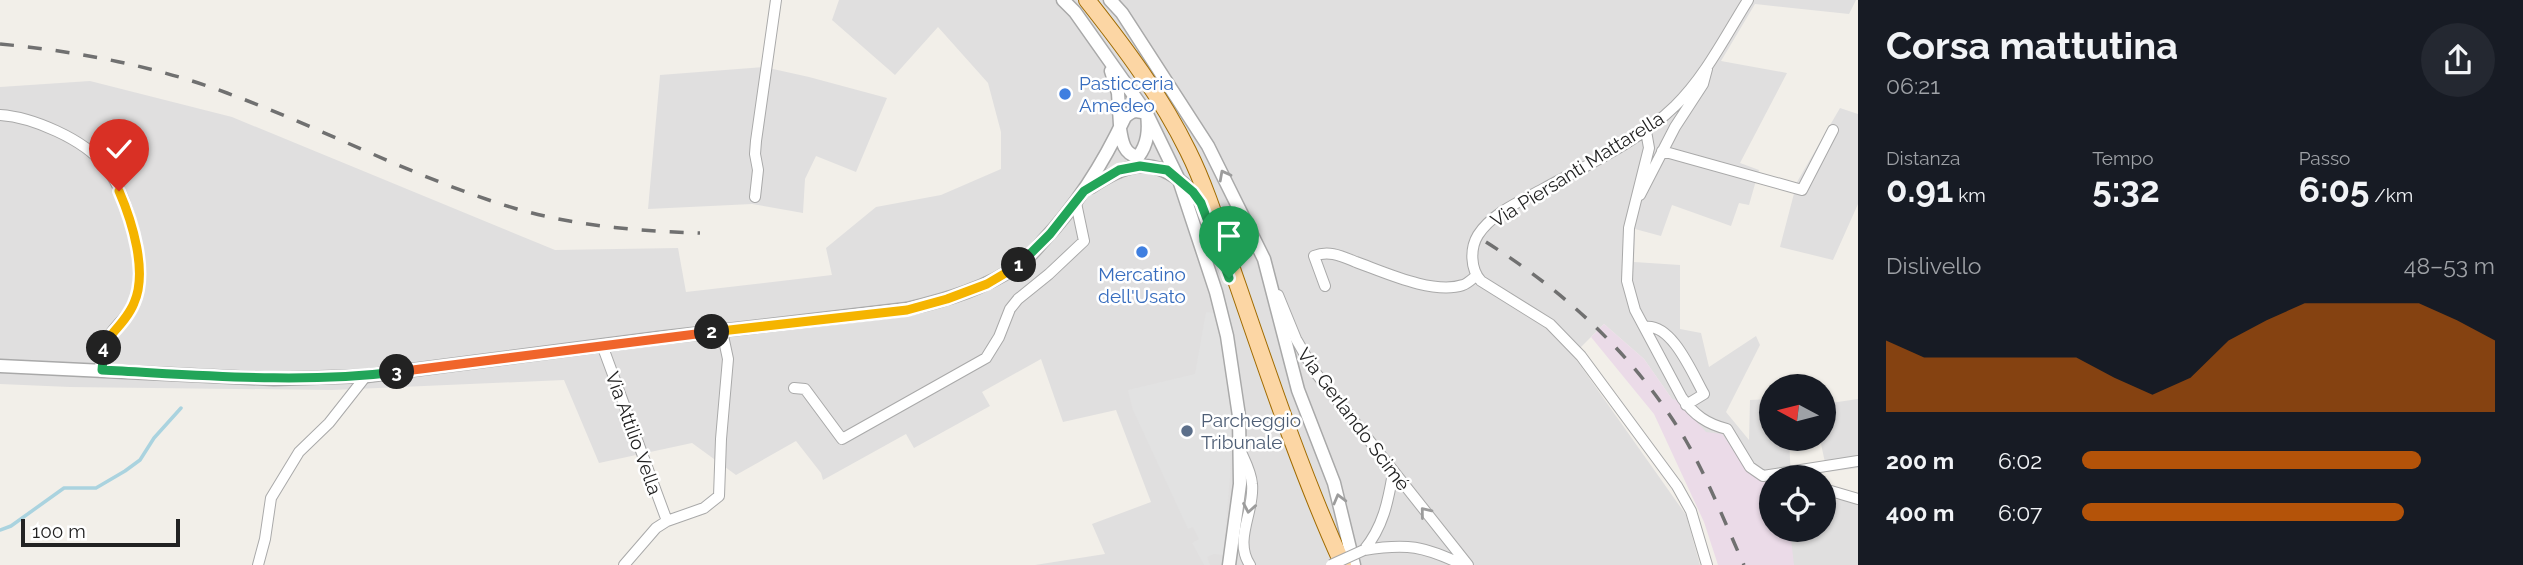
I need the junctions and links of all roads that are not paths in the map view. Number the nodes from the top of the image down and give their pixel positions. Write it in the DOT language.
graph roads {
  1 [pos="776,0"];
  2 [pos="1063,0"];
  3 [pos="1087,0"];
  4 [pos="1110,0"];
  5 [pos="1747,1"];
  6 [pos="1105,54"];
  7 [pos="1708,62"];
  8 [pos="1147,114"];
  9 [pos="0,115"];
  10 [pos="1120,128"];
  11 [pos="1833,130"];
  12 [pos="1646,131"];
  13 [pos="1662,151"];
  14 [pos="1138,157"];
  15 [pos="1125,167"];
  16 [pos="1167,170"];
  17 [pos="1179,180"];
  18 [pos="1084,191"];
  19 [pos="755,197"];
  20 [pos="1076,203"];
  21 [pos="1634,204"];
  22 [pos="1264,259"];
  23 [pos="1476,276"];
  24 [pos="1325,286"];
  25 [pos="1250,318"];
  26 [pos="1644,327"];
  27 [pos="722,331"];
  28 [pos="602,345"];
  29 [pos="0,366"];
  30 [pos="102,370"];
  31 [pos="366,376"];
  32 [pos="794,388"];
  33 [pos="1686,405"];
  34 [pos="1283,414"];
  35 [pos="1240,452"];
  36 [pos="1858,461"];
  37 [pos="1836,466"];
  38 [pos="1393,473"];
  39 [pos="1759,473"];
  40 [pos="1836,493"];
  41 [pos="1858,499"];
  42 [pos="667,521"];
  43 [pos="1364,550"];
  44 [pos="258,565"];
  45 [pos="625,565"];
  46 [pos="1228,565"];
  47 [pos="1250,565"];
  48 [pos="1333,565"];
  49 [pos="1343,565"];
  50 [pos="1354,565"];
  51 [pos="1465,565"];
  52 [pos="1707,565"];
  1 -- 19 [label="street"];
  2 -- 6 [label="street"];
  3 -- 25 [label="main road"];
  22 -- 4 [label="street, one-way"];
  5 -- 7 [label="street, Via Piersanti Mattarella"];
  6 -- 8 [label="street"];
  6 -- 10 [label="street"];
  7 -- 12 [label="street, Via Piersanti Mattarella"];
  7 -- 13 [label="street"];
  8 -- 10 [label="street"];
  8 -- 14 [label="street"];
  8 -- 17 [label="street"];
  9 -- 30 [label="street"];
  10 -- 14 [label="street"];
  10 -- 18 [label="street"];
  11 -- 13 [label="street"];
  12 -- 21 [label="street"];
  12 -- 23 [label="street, Via Piersanti Mattarella"];
  13 -- 21 [label="street"];
  14 -- 15 [label="street"];
  14 -- 16 [label="street"];
  15 -- 16 [label="street"];
  15 -- 18 [label="street"];
  16 -- 17 [label="street"];
  17 -- 25 [label="street"];
  17 -- 35 [label="street"];
  18 -- 20 [label="street"];
  20 -- 27 [label="street"];
  20 -- 32 [label="street"];
  21 -- 26 [label="street"];
  22 -- 38 [label="street, Via Gerlando Scimé"];
  50 -- 22 [label="street, one-way"];
  23 -- 24 [label="street"];
  23 -- 52 [label="street"];
  25 -- 34 [label="main road"];
  26 -- 33 [label="street"];
  26 -- 33 [label="street"];
  27 -- 28 [label="street"];
  27 -- 42 [label="street"];
  28 -- 31 [label="street"];
  28 -- 42 [label="street, Via Attilio Vella"];
  29 -- 30 [label="street"];
  30 -- 31 [label="street"];
  31 -- 44 [label="street"];
  33 -- 39 [label="street"];
  34 -- 48 [label="main road"];
  34 -- 49 [label="main road"];
  35 -- 46 [label="street"];
  35 -- 47 [label="street, one-way"];
  36 -- 37 [label="street"];
  38 -- 43 [label="street"];
  51 -- 38 [label="street, Via Gerlando Scimé, one-way"];
  40 -- 41 [label="street"];
  42 -- 45 [label="street"];
  43 -- 48 [label="street, bridge"];
  43 -- 51 [label="street"];
}
